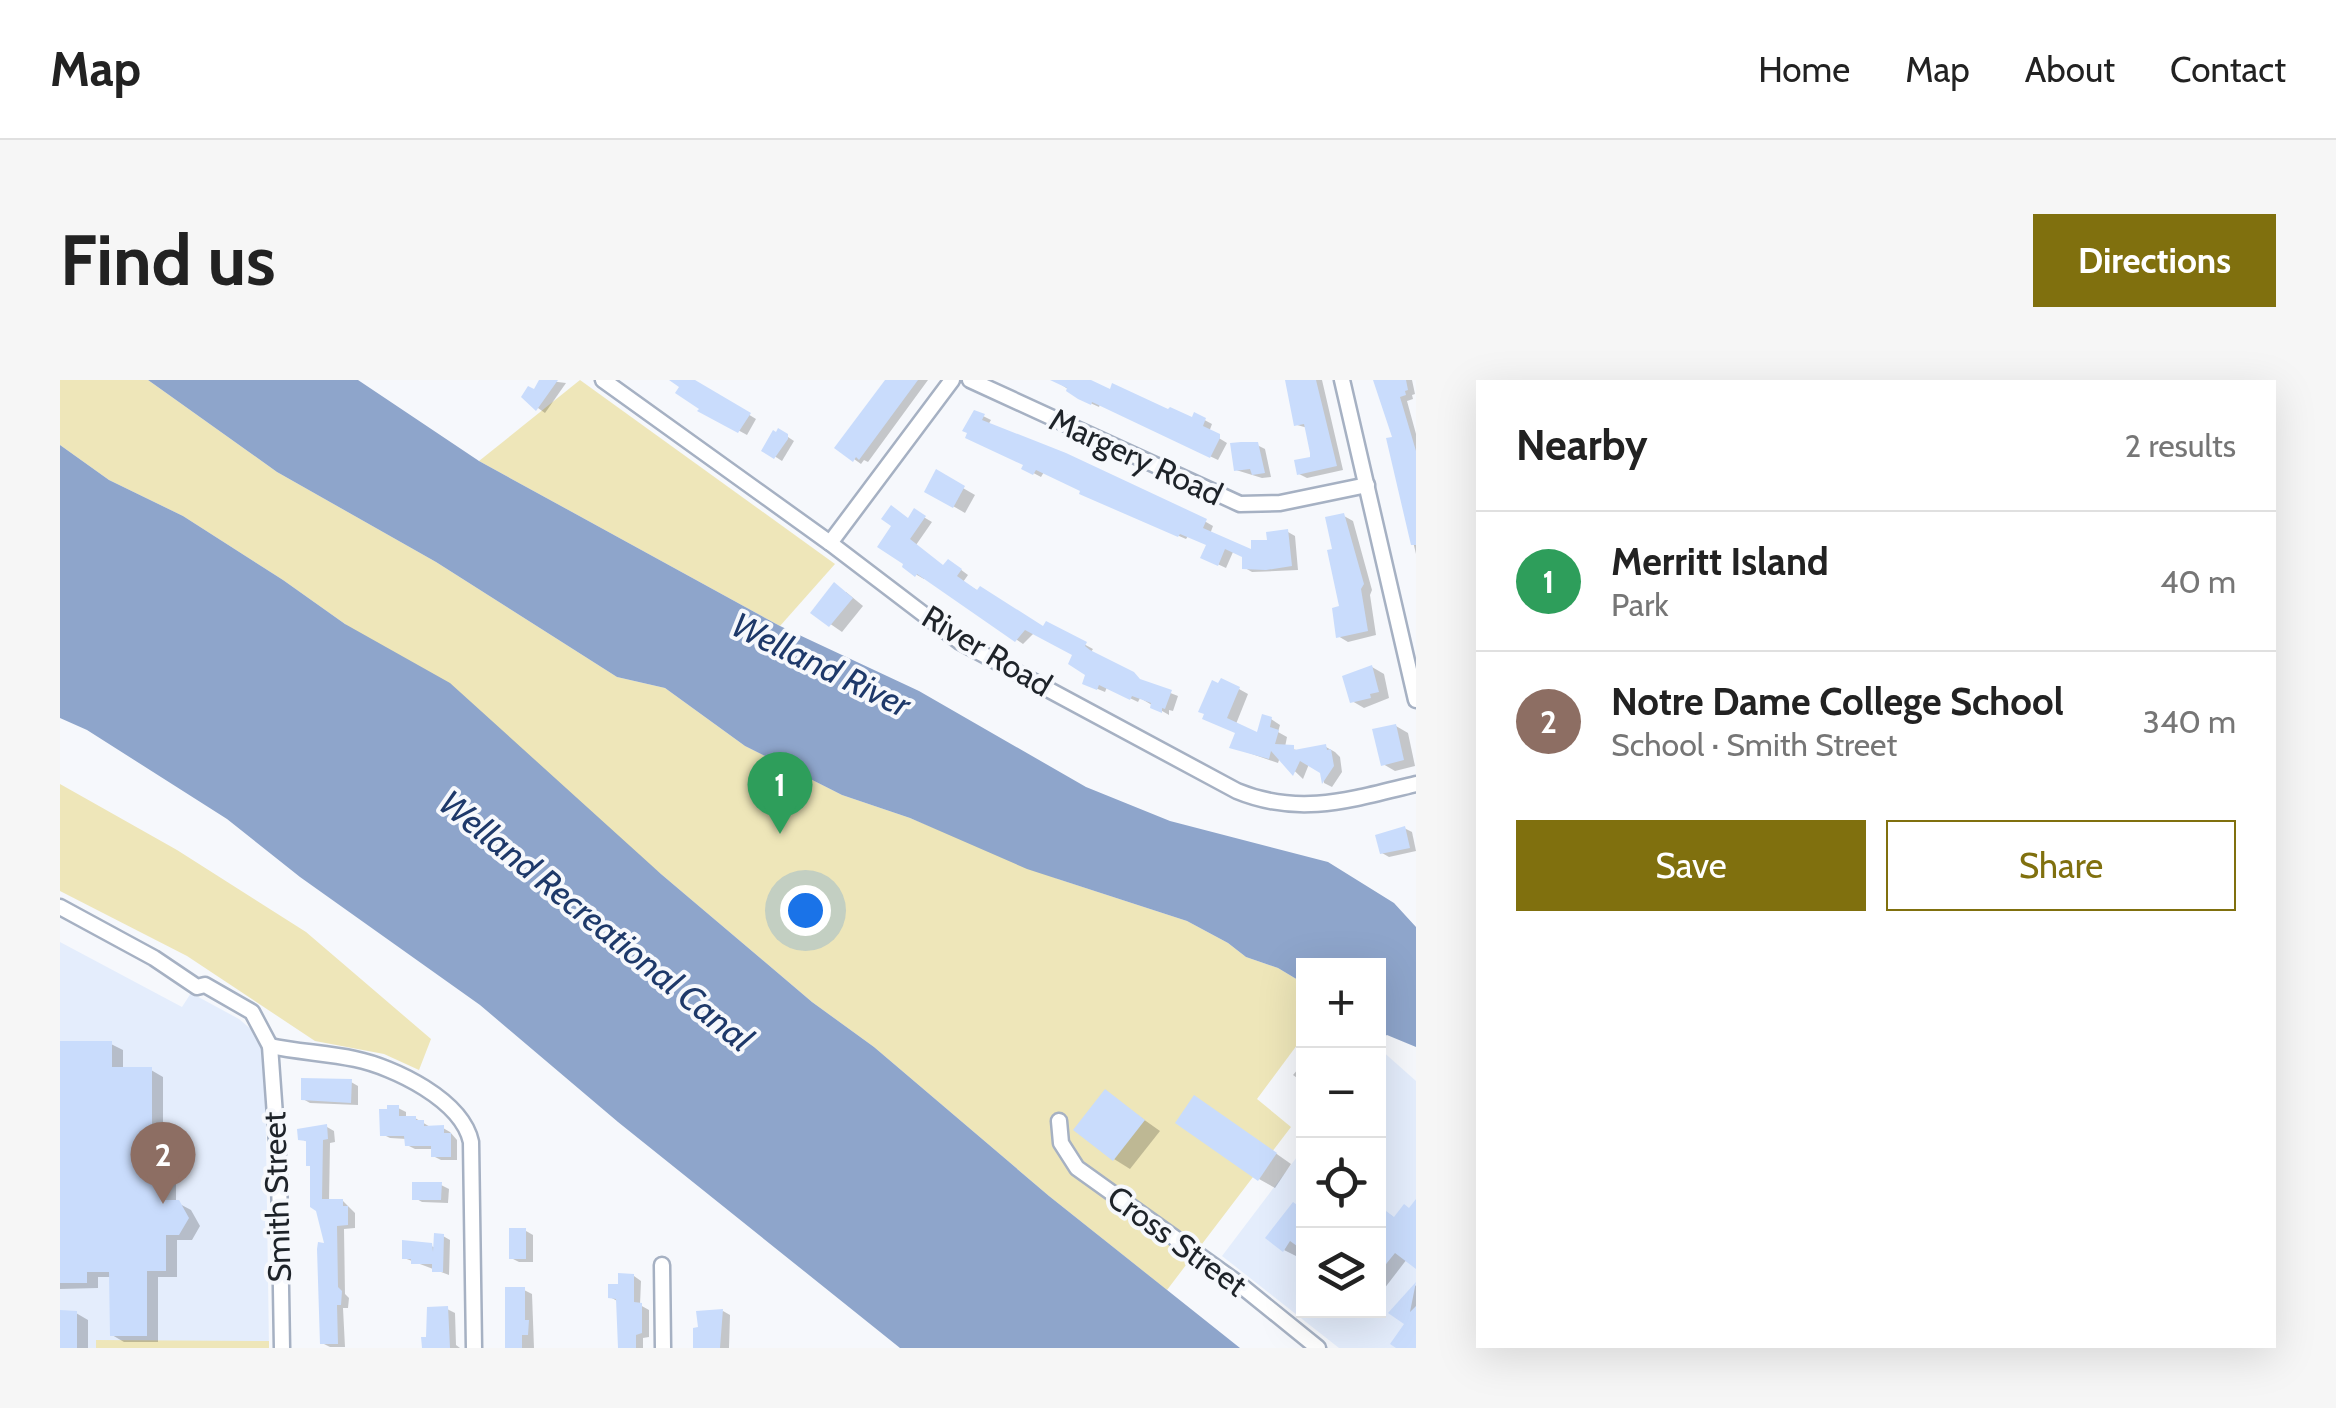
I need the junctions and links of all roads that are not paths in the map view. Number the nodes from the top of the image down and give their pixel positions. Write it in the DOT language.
graph roads {
  1 [pos="603,380"];
  2 [pos="952,380"];
  3 [pos="970,380"];
  4 [pos="1342,380"];
  5 [pos="1367,486"];
  6 [pos="830,543"];
  7 [pos="1416,700"];
  8 [pos="1416,784"];
  9 [pos="60,907"];
  10 [pos="270,1046"];
  11 [pos="1059,1121"];
  12 [pos="662,1265"];
  13 [pos="282,1348"];
  14 [pos="474,1348"];
  15 [pos="663,1348"];
  16 [pos="1318,1348"];
  1 -- 6 [label="street, River Road"];
  2 -- 6 [label="street"];
  3 -- 5 [label="street, Margery Road"];
  4 -- 5 [label="street"];
  5 -- 7 [label="street"];
  6 -- 8 [label="street, River Road"];
  9 -- 10 [label="street"];
  10 -- 13 [label="street, Smith Street"];
  10 -- 14 [label="street"];
  11 -- 16 [label="street, Cross Street"];
  12 -- 15 [label="street"];
}
